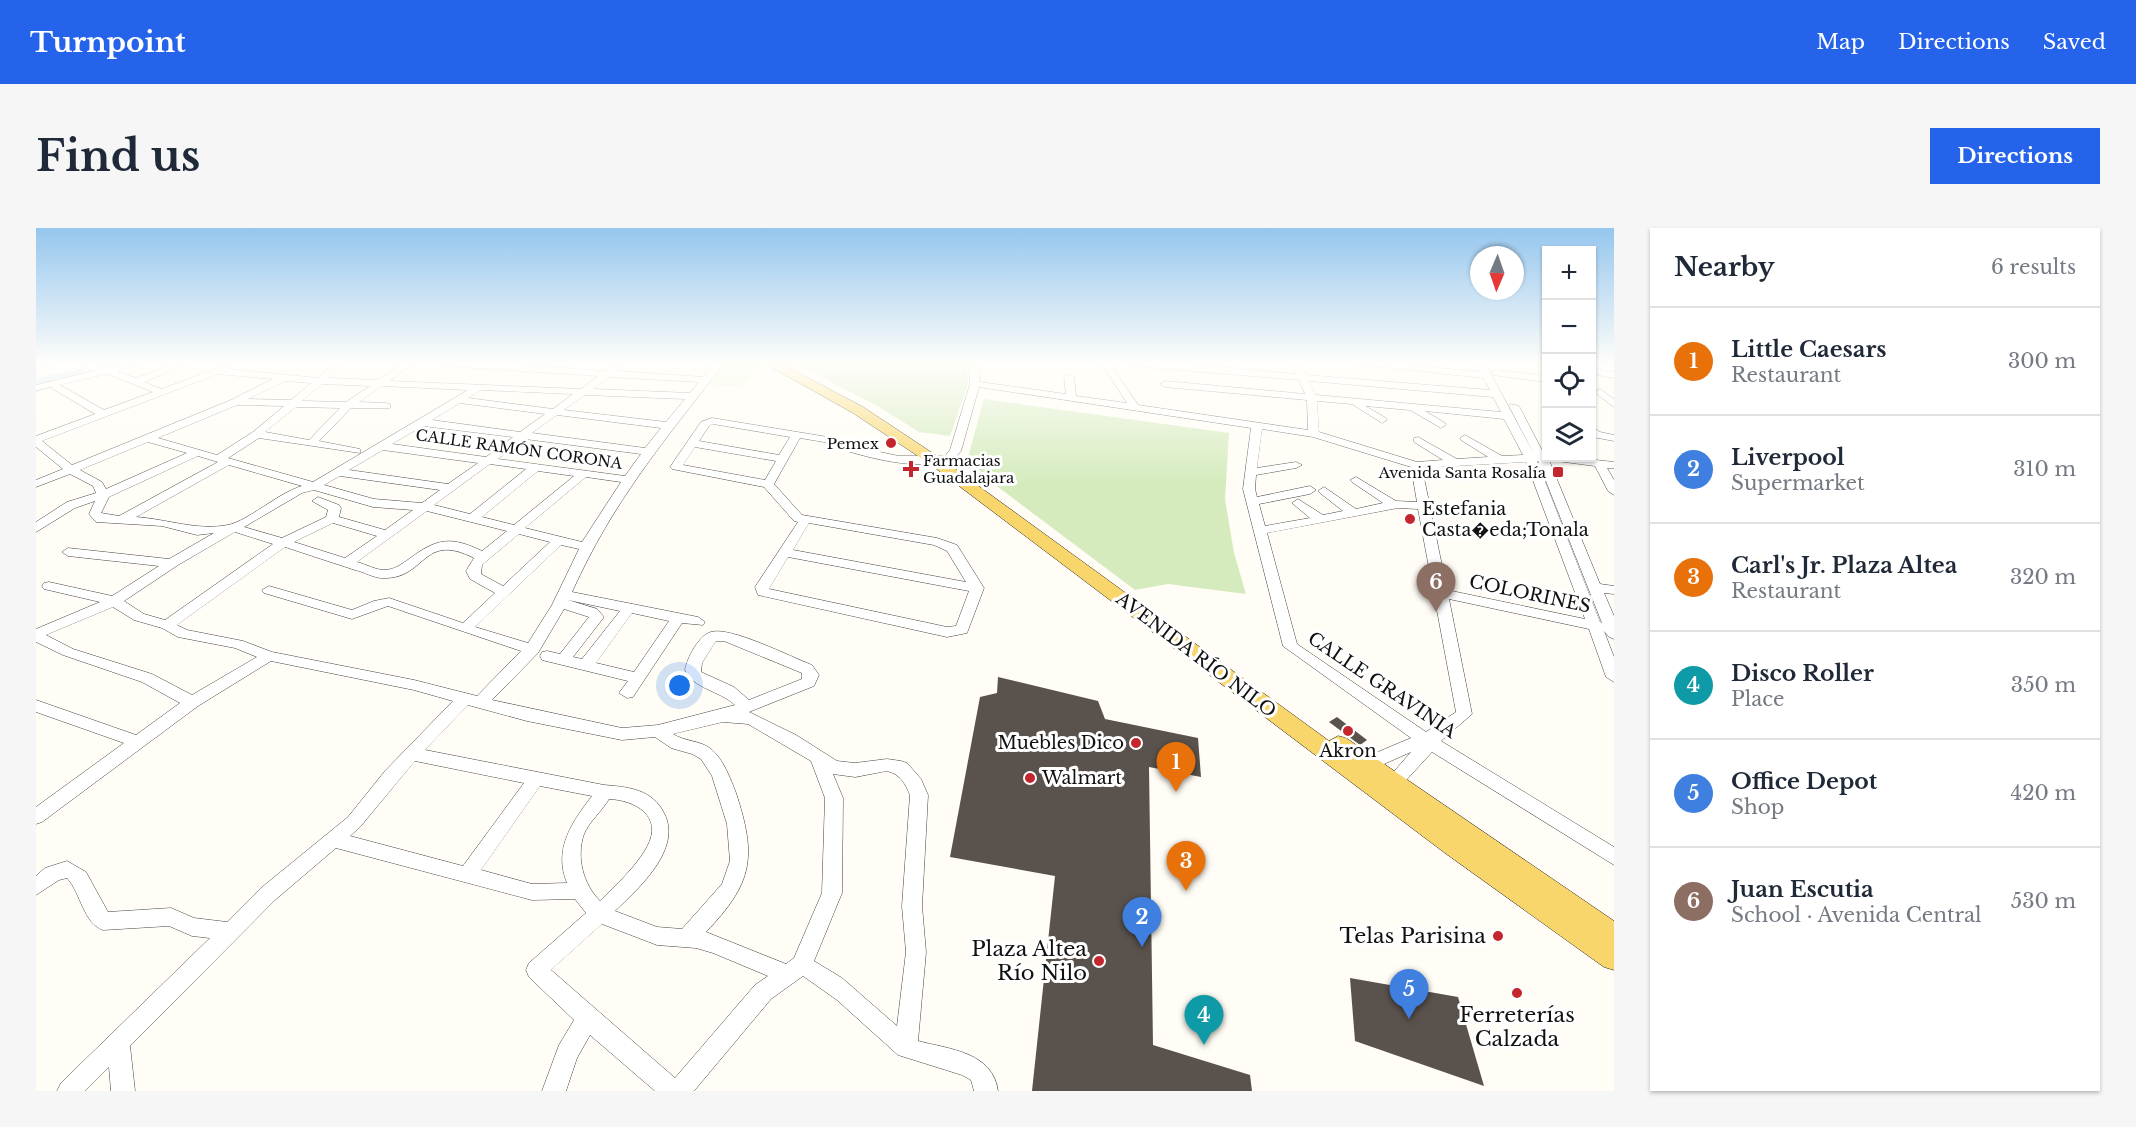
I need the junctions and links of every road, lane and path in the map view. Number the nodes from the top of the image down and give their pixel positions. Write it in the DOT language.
graph roads {
  1 [pos="84,403"];
  2 [pos="132,403"];
  3 [pos="232,403"];
  4 [pos="293,403"];
  5 [pos="301,403"];
  6 [pos="351,403"];
  7 [pos="447,403"];
  8 [pos="491,403"];
  9 [pos="567,403"];
  10 [pos="686,403"];
  11 [pos="848,403"];
  12 [pos="969,403"];
  13 [pos="1105,403"];
  14 [pos="1132,403"];
  15 [pos="1149,403"];
  16 [pos="1183,403"];
  17 [pos="1312,403"];
  18 [pos="1353,403"];
  19 [pos="1366,403"];
  20 [pos="1502,403"];
  21 [pos="1511,403"];
  22 [pos="348,405"];
  23 [pos="386,406"];
  24 [pos="1410,407"];
  25 [pos="1135,408"];
  26 [pos="557,411"];
  27 [pos="103,414"];
  28 [pos="1508,416"];
  29 [pos="1382,420"];
  30 [pos="416,421"];
  31 [pos="1257,425"];
  32 [pos="1441,425"];
  33 [pos="669,426"];
  34 [pos="257,434"];
  35 [pos="525,434"];
  36 [pos="1314,434"];
  37 [pos="1596,434"];
  38 [pos="796,436"];
  39 [pos="147,438"];
  40 [pos="1465,438"];
  41 [pos="1614,438"];
  42 [pos="1418,440"];
  43 [pos="36,441"];
  44 [pos="312,443"];
  45 [pos="693,443"];
  46 [pos="368,444"];
  47 [pos="381,446"];
  48 [pos="356,452"];
  49 [pos="649,452"];
  50 [pos="196,453"];
  51 [pos="924,453"];
  52 [pos="1542,455"];
  53 [pos="1542,456"];
  54 [pos="1542,457"];
  55 [pos="491,459"];
  56 [pos="783,459"];
  57 [pos="1498,459"];
  58 [pos="223,460"];
  59 [pos="1455,462"];
  60 [pos="1545,462"];
  61 [pos="1545,462"];
  62 [pos="1590,462"];
  63 [pos="1599,463"];
  64 [pos="1296,465"];
  65 [pos="1416,465"];
  66 [pos="1614,465"];
  67 [pos="537,466"];
  68 [pos="71,470"];
  69 [pos="338,471"];
  70 [pos="584,473"];
  71 [pos="1250,473"];
  72 [pos="630,480"];
  73 [pos="1356,480"];
  74 [pos="768,484"];
  75 [pos="305,486"];
  76 [pos="36,487"];
  77 [pos="453,488"];
  78 [pos="1310,490"];
  79 [pos="1324,491"];
  80 [pos="1614,491"];
  81 [pos="103,495"];
  82 [pos="318,501"];
  83 [pos="1251,502"];
  84 [pos="1298,503"];
  85 [pos="1394,505"];
  86 [pos="1423,506"];
  87 [pos="426,507"];
  88 [pos="1354,513"];
  89 [pos="332,519"];
  90 [pos="472,519"];
  91 [pos="806,519"];
  92 [pos="1320,519"];
  93 [pos="121,520"];
  94 [pos="38,523"];
  95 [pos="236,528"];
  96 [pos="518,530"];
  97 [pos="1260,531"];
  98 [pos="385,534"];
  99 [pos="214,535"];
  100 [pos="559,540"];
  101 [pos="281,544"];
  102 [pos="586,547"];
  103 [pos="68,552"];
  104 [pos="784,552"];
  105 [pos="481,556"];
  106 [pos="350,561"];
  107 [pos="171,563"];
  108 [pos="49,586"];
  109 [pos="1595,586"];
  110 [pos="977,588"];
  111 [pos="269,590"];
  112 [pos="1614,590"];
  113 [pos="504,592"];
  114 [pos="1441,593"];
  115 [pos="562,599"];
  116 [pos="114,601"];
  117 [pos="583,603"];
  118 [pos="629,608"];
  119 [pos="678,618"];
  120 [pos="698,622"];
  121 [pos="167,625"];
  122 [pos="1594,625"];
  123 [pos="465,629"];
  124 [pos="1613,631"];
  125 [pos="36,635"];
  126 [pos="540,653"];
  127 [pos="269,656"];
  128 [pos="563,660"];
  129 [pos="586,665"];
  130 [pos="1614,677"];
  131 [pos="638,678"];
  132 [pos="627,693"];
  133 [pos="472,701"];
  134 [pos="192,702"];
  135 [pos="36,706"];
  136 [pos="746,707"];
  137 [pos="723,716"];
  138 [pos="658,731"];
  139 [pos="1430,739"];
  140 [pos="138,742"];
  141 [pos="412,754"];
  142 [pos="819,759"];
  143 [pos="1359,768"];
  144 [pos="536,779"];
  145 [pos="1393,783"];
  146 [pos="604,792"];
  147 [pos="36,817"];
  148 [pos="1434,821"];
  149 [pos="332,839"];
  150 [pos="1614,857"];
  151 [pos="468,875"];
  152 [pos="36,887"];
  153 [pos="578,891"];
  154 [pos="599,914"];
  155 [pos="229,931"];
  156 [pos="1614,936"];
  157 [pos="688,937"];
  158 [pos="1614,958"];
  159 [pos="794,970"];
  160 [pos="587,1018"];
  161 [pos="118,1041"];
  162 [pos="906,1047"];
  163 [pos="987,1088"];
  164 [pos="69,1091"];
  165 [pos="123,1091"];
  166 [pos="554,1091"];
  167 [pos="673,1091"];
  168 [pos="679,1091"];
  1 -- 27 [label="street"];
  2 -- 27 [label="street"];
  3 -- 39 [label="street"];
  4 -- 34 [label="street"];
  5 -- 22 [label="street"];
  6 -- 22 [label="street"];
  7 -- 30 [label="street"];
  8 -- 26 [label="street"];
  9 -- 26 [label="street"];
  10 -- 33 [label="street"];
  11 -- 51 [label="main road, AVENIDA RÍO NILO"];
  12 -- 51 [label="street"];
  13 -- 25 [label="street"];
  14 -- 25 [label="street"];
  15 -- 25 [label="street"];
  16 -- 31 [label="street"];
  17 -- 36 [label="street"];
  18 -- 29 [label="street"];
  19 -- 24 [label="street"];
  20 -- 28 [label="street"];
  21 -- 52 [label="street"];
  22 -- 23 [label="street"];
  22 -- 44 [label="street"];
  24 -- 28 [label="street"];
  24 -- 32 [label="street"];
  26 -- 33 [label="street"];
  26 -- 35 [label="street"];
  27 -- 43 [label="street"];
  28 -- 53 [label="street"];
  30 -- 35 [label="street"];
  30 -- 46 [label="street"];
  30 -- 47 [label="street"];
  31 -- 36 [label="street"];
  31 -- 71 [label="street, CALLE GRAVINIA"];
  33 -- 49 [label="street"];
  34 -- 44 [label="street"];
  34 -- 58 [label="street"];
  35 -- 49 [label="street"];
  35 -- 55 [label="street"];
  36 -- 65 [label="street"];
  37 -- 41 [label="street"];
  38 -- 45 [label="street"];
  38 -- 51 [label="street"];
  38 -- 56 [label="street"];
  39 -- 50 [label="street"];
  39 -- 68 [label="street"];
  40 -- 57 [label="street"];
  42 -- 59 [label="street"];
  43 -- 68 [label="street"];
  44 -- 48 [label="street"];
  45 -- 56 [label="street"];
  45 -- 74 [label="street"];
  46 -- 47 [label="street, CALLE RAMÓN CORONA"];
  46 -- 48 [label="street"];
  47 -- 55 [label="street, CALLE RAMÓN CORONA"];
  47 -- 69 [label="street"];
  48 -- 75 [label="street"];
  49 -- 72 [label="street"];
  50 -- 58 [label="street"];
  50 -- 81 [label="street"];
  51 -- 143 [label="main road, AVENIDA RÍO NILO"];
  54 -- 57 [label="street"];
  55 -- 67 [label="street, CALLE RAMÓN CORONA"];
  55 -- 77 [label="street"];
  56 -- 74 [label="street"];
  57 -- 59 [label="street"];
  58 -- 75 [label="street"];
  58 -- 93 [label="street"];
  59 -- 65 [label="street"];
  60 -- 109 [label="street"];
  61 -- 122 [label="street"];
  62 -- 63 [label="street"];
  63 -- 66 [label="street"];
  63 -- 80 [label="street"];
  64 -- 71 [label="street"];
  65 -- 86 [label="street"];
  67 -- 70 [label="street, CALLE RAMÓN CORONA"];
  67 -- 90 [label="street"];
  68 -- 76 [label="street"];
  68 -- 81 [label="street"];
  69 -- 75 [label="street"];
  69 -- 77 [label="street"];
  70 -- 72 [label="street, CALLE RAMÓN CORONA"];
  70 -- 96 [label="street"];
  71 -- 83 [label="street, CALLE GRAVINIA"];
  72 -- 102 [label="street"];
  73 -- 85 [label="street"];
  74 -- 91 [label="street"];
  75 -- 87 [label="street"];
  75 -- 95 [label="street"];
  77 -- 87 [label="street"];
  78 -- 83 [label="street"];
  79 -- 88 [label="street"];
  81 -- 93 [label="street"];
  81 -- 94 [label="street"];
  82 -- 89 [label="street"];
  83 -- 97 [label="street, CALLE GRAVINIA"];
  84 -- 92 [label="street"];
  85 -- 86 [label="street"];
  85 -- 88 [label="street"];
  86 -- 114 [label="street"];
  87 -- 90 [label="street"];
  87 -- 98 [label="street"];
  88 -- 92 [label="street"];
  89 -- 98 [label="street"];
  89 -- 101 [label="street"];
  90 -- 96 [label="street"];
  91 -- 104 [label="street"];
  91 -- 110 [label="street"];
  92 -- 97 [label="street"];
  93 -- 99 [label="street"];
  95 -- 99 [label="street"];
  95 -- 101 [label="street"];
  96 -- 100 [label="street"];
  96 -- 105 [label="street"];
  97 -- 139 [label="street, CALLE GRAVINIA"];
  98 -- 106 [label="street"];
  99 -- 107 [label="street"];
  100 -- 102 [label="street"];
  100 -- 113 [label="street"];
  101 -- 106 [label="street"];
  101 -- 121 [label="street"];
  102 -- 115 [label="street"];
  103 -- 107 [label="street"];
  104 -- 110 [label="street"];
  104 -- 110 [label="street"];
  105 -- 106 [label="street"];
  105 -- 113 [label="street"];
  107 -- 116 [label="street"];
  108 -- 116 [label="street"];
  109 -- 112 [label="street"];
  109 -- 124 [label="street"];
  111 -- 123 [label="street"];
  113 -- 123 [label="street"];
  114 -- 122 [label="street, COLORINES"];
  114 -- 139 [label="street"];
  115 -- 117 [label="street"];
  115 -- 126 [label="street"];
  116 -- 121 [label="street"];
  116 -- 125 [label="street"];
  117 -- 118 [label="street"];
  117 -- 128 [label="street"];
  118 -- 119 [label="street"];
  118 -- 129 [label="street"];
  119 -- 120 [label="street"];
  119 -- 131 [label="street"];
  121 -- 127 [label="street"];
  122 -- 124 [label="street, COLORINES"];
  122 -- 130 [label="street"];
  123 -- 126 [label="street"];
  125 -- 134 [label="street"];
  126 -- 128 [label="street"];
  126 -- 133 [label="street"];
  127 -- 133 [label="street"];
  127 -- 134 [label="street"];
  128 -- 129 [label="street"];
  129 -- 131 [label="street"];
  131 -- 132 [label="street"];
  133 -- 138 [label="street"];
  133 -- 141 [label="street"];
  134 -- 140 [label="street"];
  135 -- 140 [label="street"];
  136 -- 136 [label="street"];
  136 -- 137 [label="street"];
  137 -- 138 [label="street"];
  137 -- 142 [label="street"];
  138 -- 157 [label="street"];
  139 -- 143 [label="street"];
  139 -- 145 [label="street"];
  139 -- 150 [label="street, CALLE GRAVINIA"];
  140 -- 147 [label="street"];
  141 -- 144 [label="street"];
  141 -- 149 [label="street"];
  142 -- 159 [label="street"];
  142 -- 162 [label="street"];
  143 -- 145 [label="main road, AVENIDA RÍO NILO"];
  143 -- 148 [label="main road, AVENIDA RÍO NILO"];
  144 -- 146 [label="street"];
  144 -- 151 [label="street"];
  145 -- 148 [label="main road, AVENIDA RÍO NILO"];
  146 -- 153 [label="street"];
  146 -- 154 [label="street"];
  148 -- 156 [label="main road, AVENIDA RÍO NILO"];
  148 -- 158 [label="main road, AVENIDA RÍO NILO"];
  149 -- 151 [label="street"];
  149 -- 155 [label="street"];
  151 -- 153 [label="street"];
  152 -- 155 [label="street"];
  153 -- 154 [label="street"];
  154 -- 157 [label="street"];
  154 -- 160 [label="street"];
  155 -- 161 [label="street"];
  157 -- 159 [label="street"];
  159 -- 162 [label="street"];
  159 -- 168 [label="street"];
  160 -- 166 [label="street"];
  160 -- 167 [label="street"];
  161 -- 164 [label="street"];
  161 -- 165 [label="street"];
  162 -- 163 [label="street"];
}
